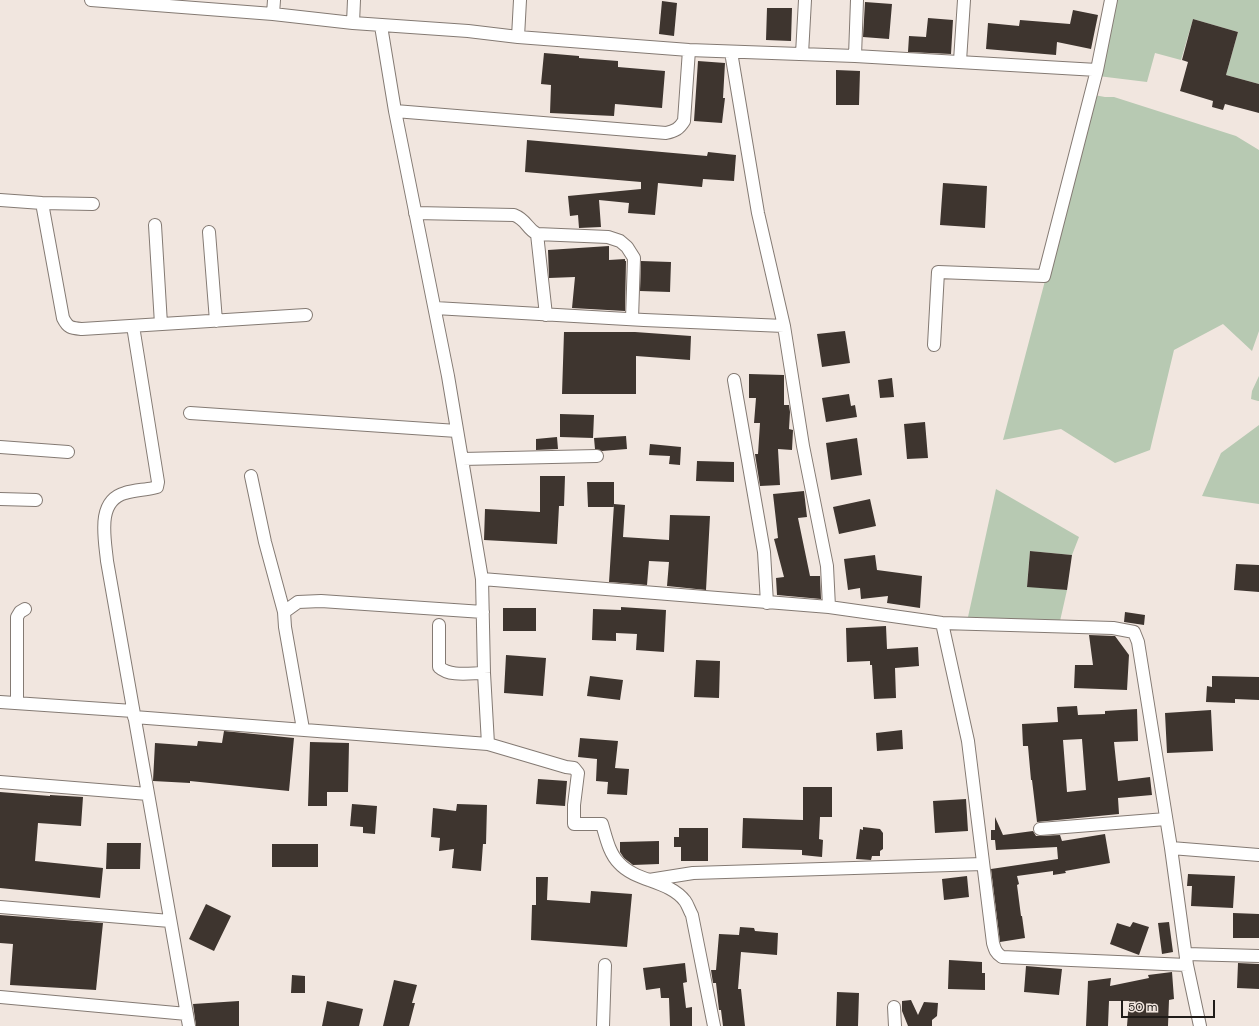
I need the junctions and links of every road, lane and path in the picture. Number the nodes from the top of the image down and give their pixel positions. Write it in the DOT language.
graph roads {
  1 [pos="91,0"];
  2 [pos="274,0"];
  3 [pos="354,0"];
  4 [pos="520,0"];
  5 [pos="805,0"];
  6 [pos="857,0"];
  7 [pos="964,0"];
  8 [pos="1111,0"];
  9 [pos="168,3"];
  10 [pos="185,3"];
  11 [pos="273,14"];
  12 [pos="353,23"];
  13 [pos="382,26"];
  14 [pos="518,37"];
  15 [pos="689,50"];
  16 [pos="731,52"];
  17 [pos="802,54"];
  18 [pos="855,56"];
  19 [pos="960,61"];
  20 [pos="1097,70"];
  21 [pos="395,111"];
  22 [pos="0,200"];
  23 [pos="42,203"];
  24 [pos="93,204"];
  25 [pos="415,213"];
  26 [pos="154,225"];
  27 [pos="209,232"];
  28 [pos="537,234"];
  29 [pos="435,308"];
  30 [pos="306,315"];
  31 [pos="546,315"];
  32 [pos="632,319"];
  33 [pos="216,321"];
  34 [pos="161,324"];
  35 [pos="133,326"];
  36 [pos="784,326"];
  37 [pos="934,345"];
  38 [pos="734,380"];
  39 [pos="190,413"];
  40 [pos="457,431"];
  41 [pos="0,448"];
  42 [pos="68,452"];
  43 [pos="597,456"];
  44 [pos="462,460"];
  45 [pos="251,476"];
  46 [pos="0,499"];
  47 [pos="36,500"];
  48 [pos="482,579"];
  49 [pos="767,603"];
  50 [pos="829,607"];
  51 [pos="25,609"];
  52 [pos="284,612"];
  53 [pos="483,612"];
  54 [pos="942,623"];
  55 [pos="439,625"];
  56 [pos="484,673"];
  57 [pos="0,702"];
  58 [pos="17,704"];
  59 [pos="133,714"];
  60 [pos="303,730"];
  61 [pos="488,744"];
  62 [pos="0,782"];
  63 [pos="148,794"];
  64 [pos="1166,819"];
  65 [pos="1040,829"];
  66 [pos="1171,848"];
  67 [pos="1259,855"];
  68 [pos="983,864"];
  69 [pos="649,880"];
  70 [pos="0,907"];
  71 [pos="170,921"];
  72 [pos="1259,956"];
  73 [pos="1187,959"];
  74 [pos="605,965"];
  75 [pos="0,997"];
  76 [pos="894,1007"];
  77 [pos="188,1020"];
  78 [pos="603,1026"];
  79 [pos="714,1026"];
  80 [pos="895,1026"];
  81 [pos="1200,1026"];
  1 -- 9 [label="street"];
  2 -- 11 [label="street"];
  3 -- 12 [label="street"];
  4 -- 14 [label="street"];
  5 -- 17 [label="street"];
  6 -- 18 [label="street"];
  7 -- 19 [label="street"];
  8 -- 20 [label="street"];
  9 -- 10 [label="street"];
  10 -- 11 [label="street"];
  11 -- 12 [label="street"];
  12 -- 13 [label="street"];
  13 -- 14 [label="street"];
  13 -- 21 [label="street"];
  14 -- 15 [label="street"];
  15 -- 16 [label="street"];
  15 -- 21 [label="street"];
  16 -- 17 [label="street"];
  16 -- 36 [label="street"];
  17 -- 18 [label="street"];
  18 -- 19 [label="street"];
  19 -- 20 [label="street"];
  20 -- 37 [label="street"];
  21 -- 25 [label="street"];
  22 -- 23 [label="street"];
  23 -- 24 [label="street"];
  23 -- 35 [label="street"];
  25 -- 28 [label="street"];
  25 -- 29 [label="street"];
  26 -- 34 [label="street"];
  27 -- 33 [label="street"];
  28 -- 31 [label="street"];
  28 -- 32 [label="street"];
  29 -- 31 [label="street"];
  29 -- 40 [label="street"];
  30 -- 33 [label="street"];
  31 -- 32 [label="street"];
  32 -- 36 [label="street"];
  33 -- 34 [label="street"];
  34 -- 35 [label="street"];
  35 -- 59 [label="street"];
  36 -- 50 [label="street"];
  38 -- 49 [label="street"];
  39 -- 40 [label="street"];
  40 -- 44 [label="street"];
  41 -- 42 [label="street"];
  43 -- 44 [label="street"];
  44 -- 48 [label="street"];
  45 -- 52 [label="street"];
  46 -- 47 [label="street"];
  48 -- 49 [label="street"];
  48 -- 53 [label="street"];
  49 -- 50 [label="street"];
  50 -- 54 [label="street"];
  51 -- 58 [label="street"];
  52 -- 53 [label="street"];
  52 -- 60 [label="street"];
  53 -- 56 [label="street"];
  54 -- 64 [label="street"];
  54 -- 68 [label="street"];
  55 -- 56 [label="street"];
  56 -- 61 [label="street"];
  57 -- 58 [label="street"];
  58 -- 59 [label="street"];
  59 -- 60 [label="street"];
  59 -- 63 [label="street"];
  60 -- 61 [label="street"];
  61 -- 69 [label="street"];
  62 -- 63 [label="street"];
  63 -- 71 [label="street"];
  64 -- 65 [label="street"];
  64 -- 66 [label="street"];
  66 -- 67 [label="street"];
  66 -- 73 [label="street"];
  68 -- 69 [label="street"];
  68 -- 73 [label="street"];
  69 -- 79 [label="street"];
  70 -- 71 [label="street"];
  71 -- 77 [label="street"];
  72 -- 73 [label="street"];
  73 -- 81 [label="street"];
  74 -- 78 [label="street"];
  75 -- 77 [label="street"];
  76 -- 80 [label="street"];
}
